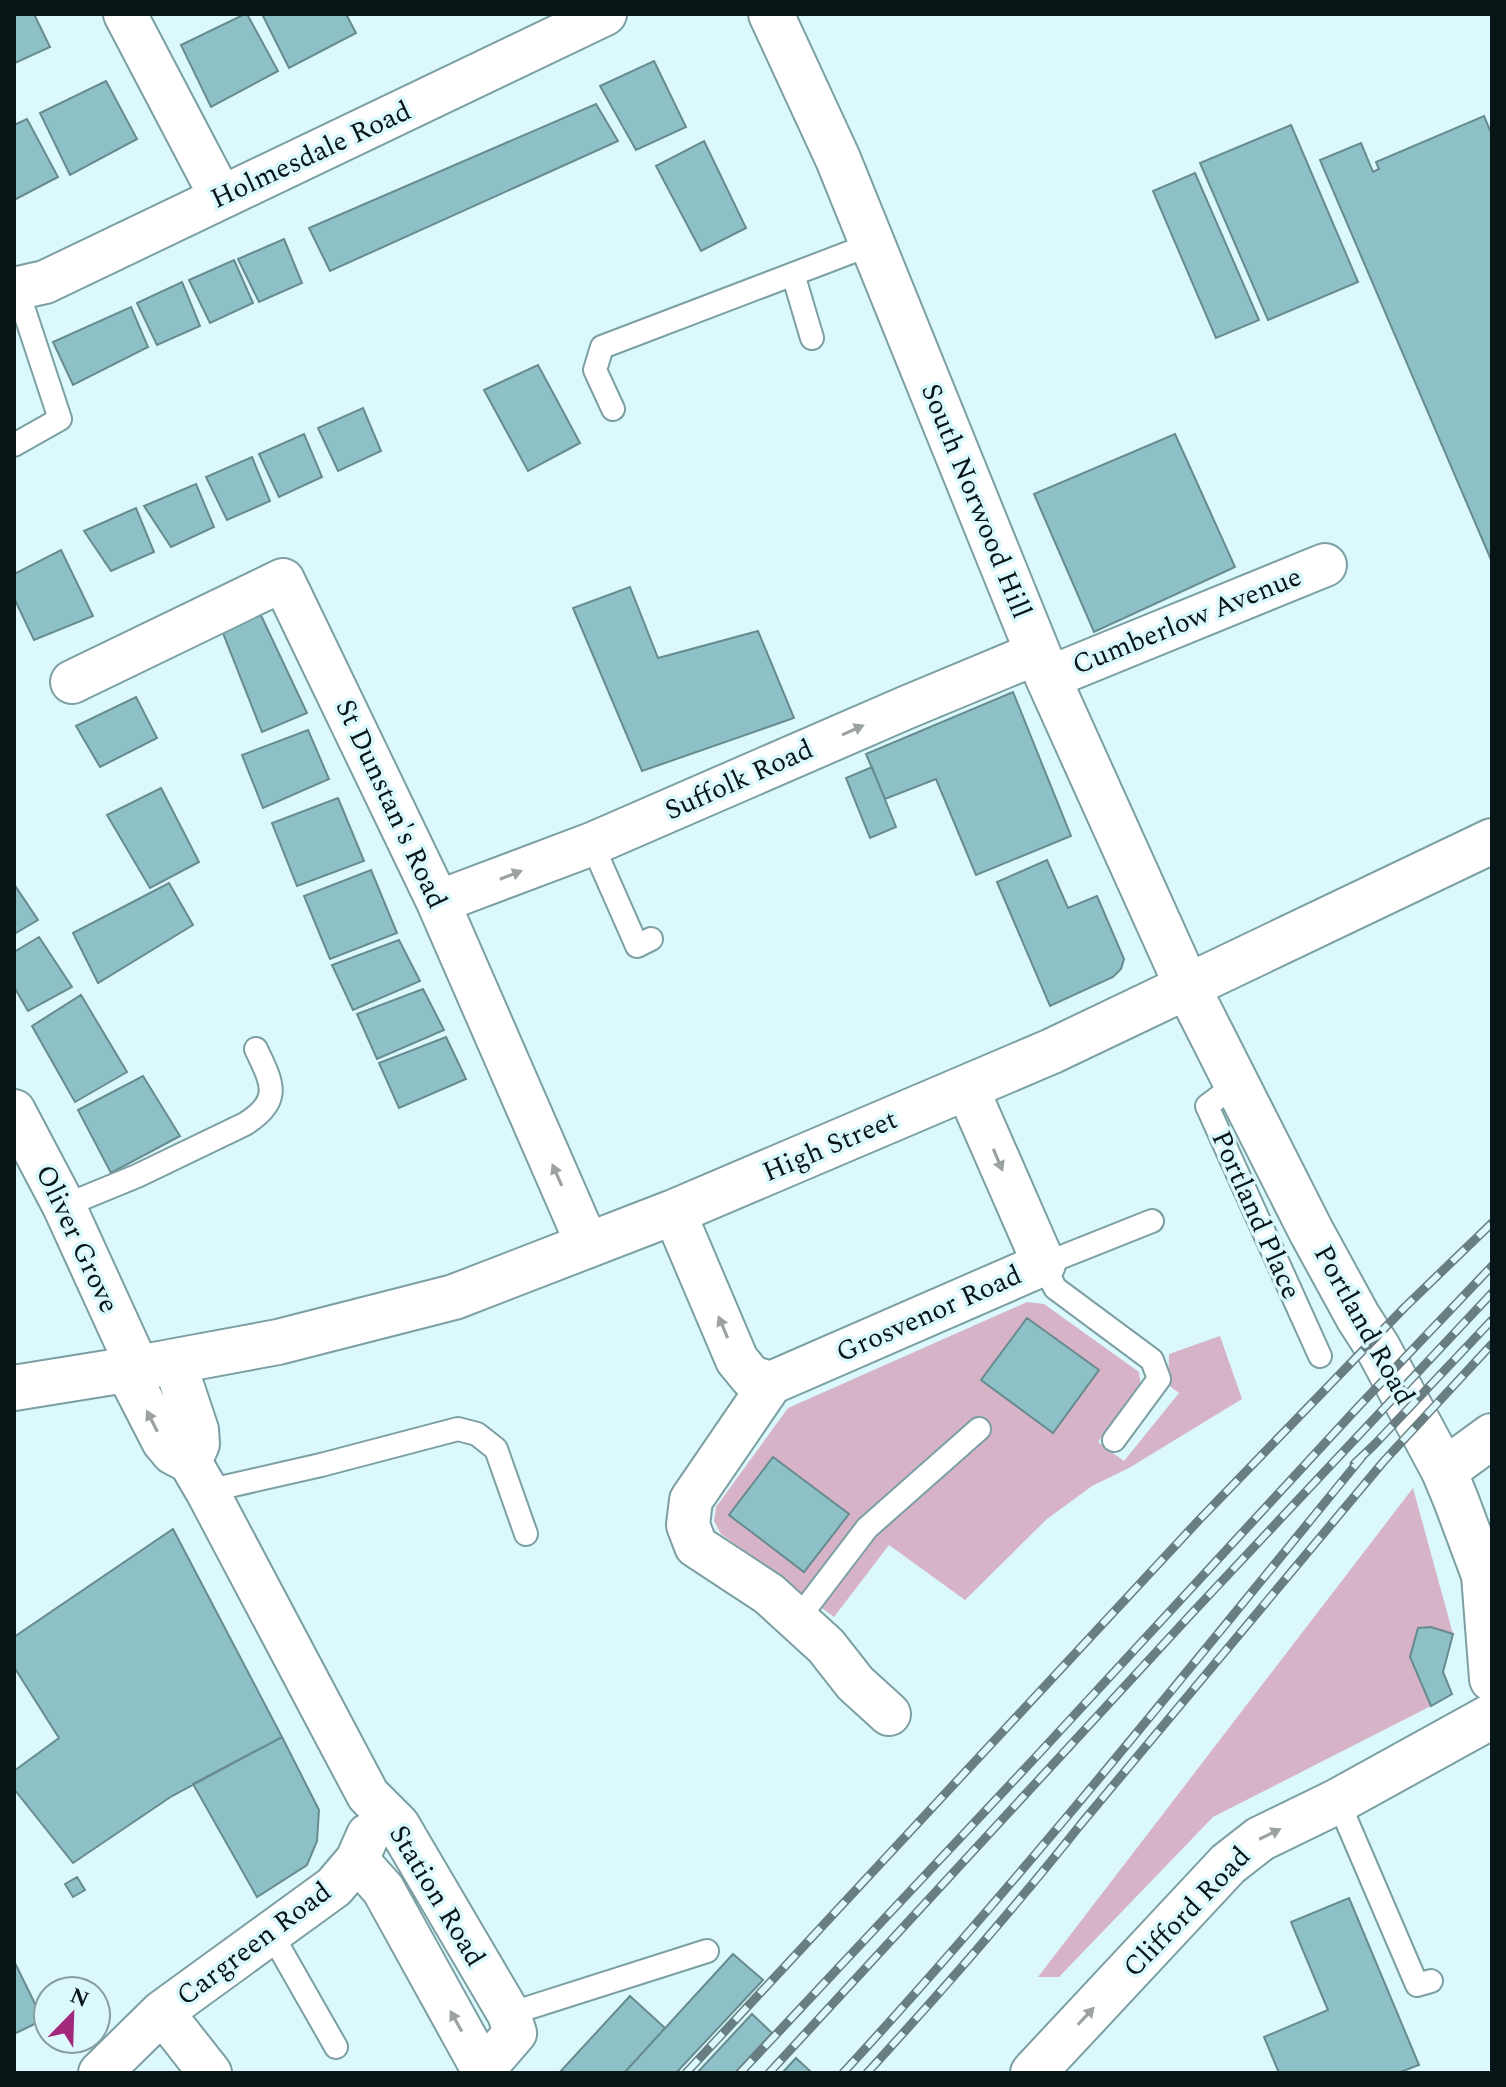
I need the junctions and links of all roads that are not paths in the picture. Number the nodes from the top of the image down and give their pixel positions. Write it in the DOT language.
graph roads {
  1 [pos="125,14"];
  2 [pos="605,14"];
  3 [pos="771,14"];
  4 [pos="221,197"];
  5 [pos="872,244"];
  6 [pos="793,274"];
  7 [pos="16,289"];
  8 [pos="812,338"];
  9 [pos="613,409"];
  10 [pos="14,445"];
  11 [pos="1325,565"];
  12 [pos="1042,665"];
  13 [pos="72,682"];
  14 [pos="1492,841"];
  15 [pos="592,844"];
  16 [pos="438,902"];
  17 [pos="651,939"];
  18 [pos="1187,986"];
  19 [pos="256,1049"];
  20 [pos="1236,1084"];
  21 [pos="967,1088"];
  22 [pos="14,1111"];
  23 [pos="64,1206"];
  24 [pos="674,1212"];
  25 [pos="1152,1221"];
  26 [pos="588,1246"];
  27 [pos="1044,1264"];
  28 [pos="1320,1356"];
  29 [pos="146,1366"];
  30 [pos="771,1383"];
  31 [pos="14,1388"];
  32 [pos="979,1429"];
  33 [pos="1492,1436"];
  34 [pos="1114,1440"];
  35 [pos="1444,1471"];
  36 [pos="198,1476"];
  37 [pos="526,1534"];
  38 [pos="1488,1575"];
  39 [pos="797,1620"];
  40 [pos="1492,1679"];
  41 [pos="889,1714"];
  42 [pos="1492,1716"];
  43 [pos="368,1795"];
  44 [pos="1338,1801"];
  45 [pos="357,1860"];
  46 [pos="271,1933"];
  47 [pos="707,1951"];
  48 [pos="1431,1981"];
  49 [pos="162,2012"];
  50 [pos="509,2014"];
  51 [pos="336,2047"];
  52 [pos="481,2071"];
  53 [pos="100,2073"];
  54 [pos="210,2073"];
  55 [pos="1033,2073"];
  1 -- 4 [label="street"];
  2 -- 4 [label="street, Holmesdale Road"];
  3 -- 5 [label="main road, South Norwood Hill"];
  4 -- 7 [label="street, Holmesdale Road"];
  5 -- 6 [label="lane"];
  5 -- 12 [label="main road, South Norwood Hill"];
  6 -- 8 [label="lane"];
  6 -- 9 [label="lane"];
  7 -- 10 [label="lane"];
  11 -- 12 [label="street, Cumberlow Avenue"];
  15 -- 12 [label="street, Suffolk Road, one-way"];
  12 -- 18 [label="main road, South Norwood Hill"];
  13 -- 16 [label="street, St Dunstan's Road"];
  14 -- 18 [label="main road, High Street"];
  16 -- 15 [label="street, Suffolk Road, one-way"];
  15 -- 17 [label="lane"];
  26 -- 16 [label="street, St Dunstan's Road, one-way"];
  18 -- 20 [label="main road, Portland Road"];
  18 -- 21 [label="main road, High Street"];
  19 -- 23 [label="lane"];
  20 -- 28 [label="lane, Portland Place"];
  20 -- 35 [label="main road, Portland Road"];
  21 -- 24 [label="main road, High Street"];
  21 -- 27 [label="street, Grosvenor Road, one-way"];
  22 -- 23 [label="street, Oliver Grove"];
  23 -- 29 [label="street, Oliver Grove"];
  24 -- 26 [label="main road, High Street"];
  30 -- 24 [label="street, one-way"];
  25 -- 27 [label="lane"];
  26 -- 29 [label="main road, High Street"];
  27 -- 30 [label="street, Grosvenor Road"];
  27 -- 34 [label="lane"];
  29 -- 31 [label="main road, High Street"];
  29 -- 36 [label="street"];
  30 -- 39 [label="street"];
  32 -- 39 [label="lane"];
  33 -- 35 [label="main road"];
  35 -- 38 [label="main road, Portland Road"];
  36 -- 37 [label="lane"];
  36 -- 43 [label="street, Station Road"];
  38 -- 40 [label="main road, Portland Road"];
  39 -- 41 [label="street"];
  42 -- 44 [label="main road, Clifford Road"];
  43 -- 45 [label="street, Cargreen Road"];
  43 -- 50 [label="street, Station Road"];
  44 -- 48 [label="lane"];
  55 -- 44 [label="main road, Clifford Road, one-way"];
  45 -- 46 [label="street, Cargreen Road"];
  52 -- 45 [label="street, Station Road, one-way"];
  46 -- 49 [label="street, Cargreen Road"];
  46 -- 51 [label="lane"];
  47 -- 50 [label="lane"];
  49 -- 53 [label="street, Cargreen Road"];
  49 -- 54 [label="street"];
  50 -- 52 [label="street, Station Road"];
}
